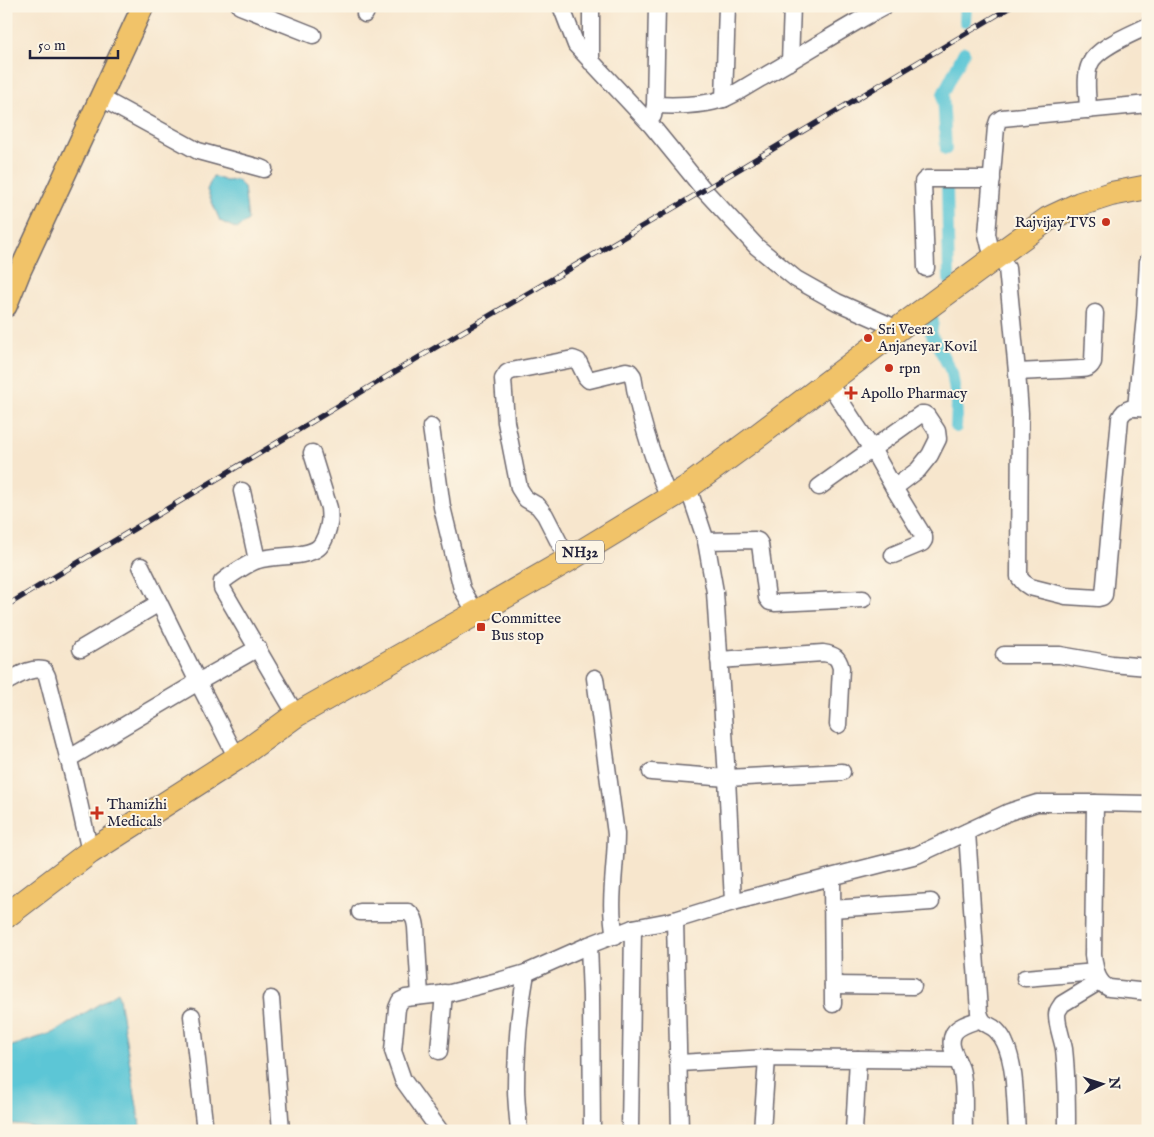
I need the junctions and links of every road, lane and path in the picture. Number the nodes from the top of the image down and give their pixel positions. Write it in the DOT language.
graph roads {
  1 [pos="143,6"];
  2 [pos="240,6"];
  3 [pos="561,6"];
  4 [pos="591,6"];
  5 [pos="657,6"];
  6 [pos="727,6"];
  7 [pos="792,6"];
  8 [pos="885,6"];
  9 [pos="862,12"];
  10 [pos="1148,26"];
  11 [pos="313,35"];
  12 [pos="591,62"];
  13 [pos="790,62"];
  14 [pos="100,98"];
  15 [pos="724,98"];
  16 [pos="1148,104"];
  17 [pos="655,105"];
  18 [pos="1088,110"];
  19 [pos="651,125"];
  20 [pos="264,170"];
  21 [pos="992,179"];
  22 [pos="1148,188"];
  23 [pos="1148,202"];
  24 [pos="997,256"];
  25 [pos="1148,261"];
  26 [pos="13,268"];
  27 [pos="926,268"];
  28 [pos="6,306"];
  29 [pos="1095,313"];
  30 [pos="1146,316"];
  31 [pos="898,329"];
  32 [pos="1017,372"];
  33 [pos="828,382"];
  34 [pos="1142,408"];
  35 [pos="431,427"];
  36 [pos="872,449"];
  37 [pos="312,453"];
  38 [pos="818,488"];
  39 [pos="894,488"];
  40 [pos="242,491"];
  41 [pos="679,493"];
  42 [pos="706,541"];
  43 [pos="893,555"];
  44 [pos="257,560"];
  45 [pos="568,560"];
  46 [pos="141,566"];
  47 [pos="863,599"];
  48 [pos="159,603"];
  49 [pos="476,613"];
  50 [pos="258,648"];
  51 [pos="81,649"];
  52 [pos="1004,655"];
  53 [pos="719,660"];
  54 [pos="1148,667"];
  55 [pos="596,678"];
  56 [pos="6,682"];
  57 [pos="198,682"];
  58 [pos="296,715"];
  59 [pos="838,725"];
  60 [pos="237,758"];
  61 [pos="68,759"];
  62 [pos="651,772"];
  63 [pos="842,772"];
  64 [pos="727,778"];
  65 [pos="1096,803"];
  66 [pos="1148,804"];
  67 [pos="967,832"];
  68 [pos="90,852"];
  69 [pos="832,877"];
  70 [pos="733,902"];
  71 [pos="931,902"];
  72 [pos="832,909"];
  73 [pos="360,912"];
  74 [pos="6,916"];
  75 [pos="675,920"];
  76 [pos="634,928"];
  77 [pos="615,936"];
  78 [pos="590,944"];
  79 [pos="526,973"];
  80 [pos="1098,976"];
  81 [pos="1025,978"];
  82 [pos="833,985"];
  83 [pos="913,986"];
  84 [pos="1148,992"];
  85 [pos="444,994"];
  86 [pos="420,996"];
  87 [pos="271,999"];
  88 [pos="833,1004"];
  89 [pos="192,1016"];
  90 [pos="981,1020"];
  91 [pos="439,1052"];
  92 [pos="767,1058"];
  93 [pos="858,1058"];
  94 [pos="957,1060"];
  95 [pos="679,1063"];
  96 [pos="1067,1127"];
  97 [pos="630,1130"];
  98 [pos="205,1131"];
  99 [pos="281,1131"];
  100 [pos="440,1131"];
  101 [pos="519,1131"];
  102 [pos="592,1131"];
  103 [pos="680,1131"];
  104 [pos="762,1131"];
  105 [pos="854,1131"];
  106 [pos="964,1131"];
  107 [pos="1017,1131"];
  1 -- 14 [label="main road"];
  2 -- 11 [label="street"];
  3 -- 12 [label="street"];
  4 -- 12 [label="street"];
  5 -- 17 [label="street"];
  6 -- 15 [label="street"];
  7 -- 13 [label="street"];
  8 -- 9 [label="street"];
  9 -- 13 [label="street"];
  10 -- 18 [label="street"];
  12 -- 19 [label="street"];
  13 -- 15 [label="street"];
  14 -- 20 [label="street"];
  14 -- 26 [label="main road"];
  15 -- 17 [label="street"];
  16 -- 18 [label="street"];
  17 -- 19 [label="street"];
  18 -- 21 [label="street"];
  19 -- 31 [label="street"];
  21 -- 24 [label="street"];
  21 -- 27 [label="street"];
  22 -- 23 [label="street"];
  22 -- 24 [label="highway, NH32"];
  24 -- 31 [label="highway, NH32"];
  24 -- 32 [label="street"];
  25 -- 30 [label="street"];
  26 -- 28 [label="main road"];
  29 -- 32 [label="street"];
  30 -- 34 [label="street"];
  31 -- 33 [label="highway, NH32"];
  32 -- 34 [label="street"];
  33 -- 36 [label="street"];
  33 -- 41 [label="highway, NH32"];
  35 -- 49 [label="street"];
  36 -- 38 [label="street"];
  36 -- 39 [label="street"];
  36 -- 39 [label="street"];
  37 -- 44 [label="street"];
  39 -- 43 [label="street"];
  40 -- 44 [label="street"];
  41 -- 42 [label="street"];
  41 -- 45 [label="highway, NH32"];
  41 -- 45 [label="street"];
  42 -- 47 [label="street"];
  42 -- 53 [label="street"];
  44 -- 50 [label="street"];
  45 -- 49 [label="highway, NH32"];
  46 -- 48 [label="street"];
  48 -- 51 [label="street"];
  48 -- 57 [label="street"];
  49 -- 58 [label="highway, NH32"];
  50 -- 57 [label="street"];
  50 -- 58 [label="street"];
  52 -- 54 [label="street"];
  53 -- 59 [label="street"];
  53 -- 64 [label="street"];
  55 -- 77 [label="street"];
  56 -- 61 [label="street"];
  57 -- 60 [label="street"];
  57 -- 61 [label="street"];
  58 -- 60 [label="highway, NH32"];
  60 -- 68 [label="highway, NH32"];
  61 -- 68 [label="street"];
  62 -- 64 [label="street"];
  63 -- 64 [label="street"];
  64 -- 70 [label="street"];
  65 -- 66 [label="street"];
  65 -- 67 [label="street"];
  65 -- 80 [label="street"];
  67 -- 69 [label="street"];
  67 -- 90 [label="street"];
  68 -- 74 [label="highway, NH32"];
  69 -- 70 [label="street"];
  69 -- 72 [label="street"];
  70 -- 75 [label="street"];
  71 -- 72 [label="street"];
  72 -- 82 [label="street"];
  73 -- 86 [label="street"];
  75 -- 76 [label="street"];
  75 -- 95 [label="street"];
  76 -- 77 [label="street"];
  76 -- 97 [label="street"];
  77 -- 78 [label="street"];
  78 -- 79 [label="street"];
  78 -- 102 [label="street"];
  79 -- 85 [label="street"];
  79 -- 101 [label="street"];
  80 -- 81 [label="street"];
  80 -- 84 [label="street"];
  80 -- 96 [label="street"];
  82 -- 83 [label="street"];
  82 -- 88 [label="street"];
  85 -- 86 [label="street"];
  85 -- 91 [label="street"];
  86 -- 100 [label="street"];
  87 -- 99 [label="street"];
  89 -- 98 [label="street"];
  90 -- 94 [label="street"];
  90 -- 107 [label="street"];
  92 -- 93 [label="street"];
  92 -- 95 [label="street"];
  92 -- 104 [label="street"];
  93 -- 94 [label="street"];
  93 -- 105 [label="street"];
  94 -- 106 [label="street"];
  95 -- 103 [label="street"];
}
